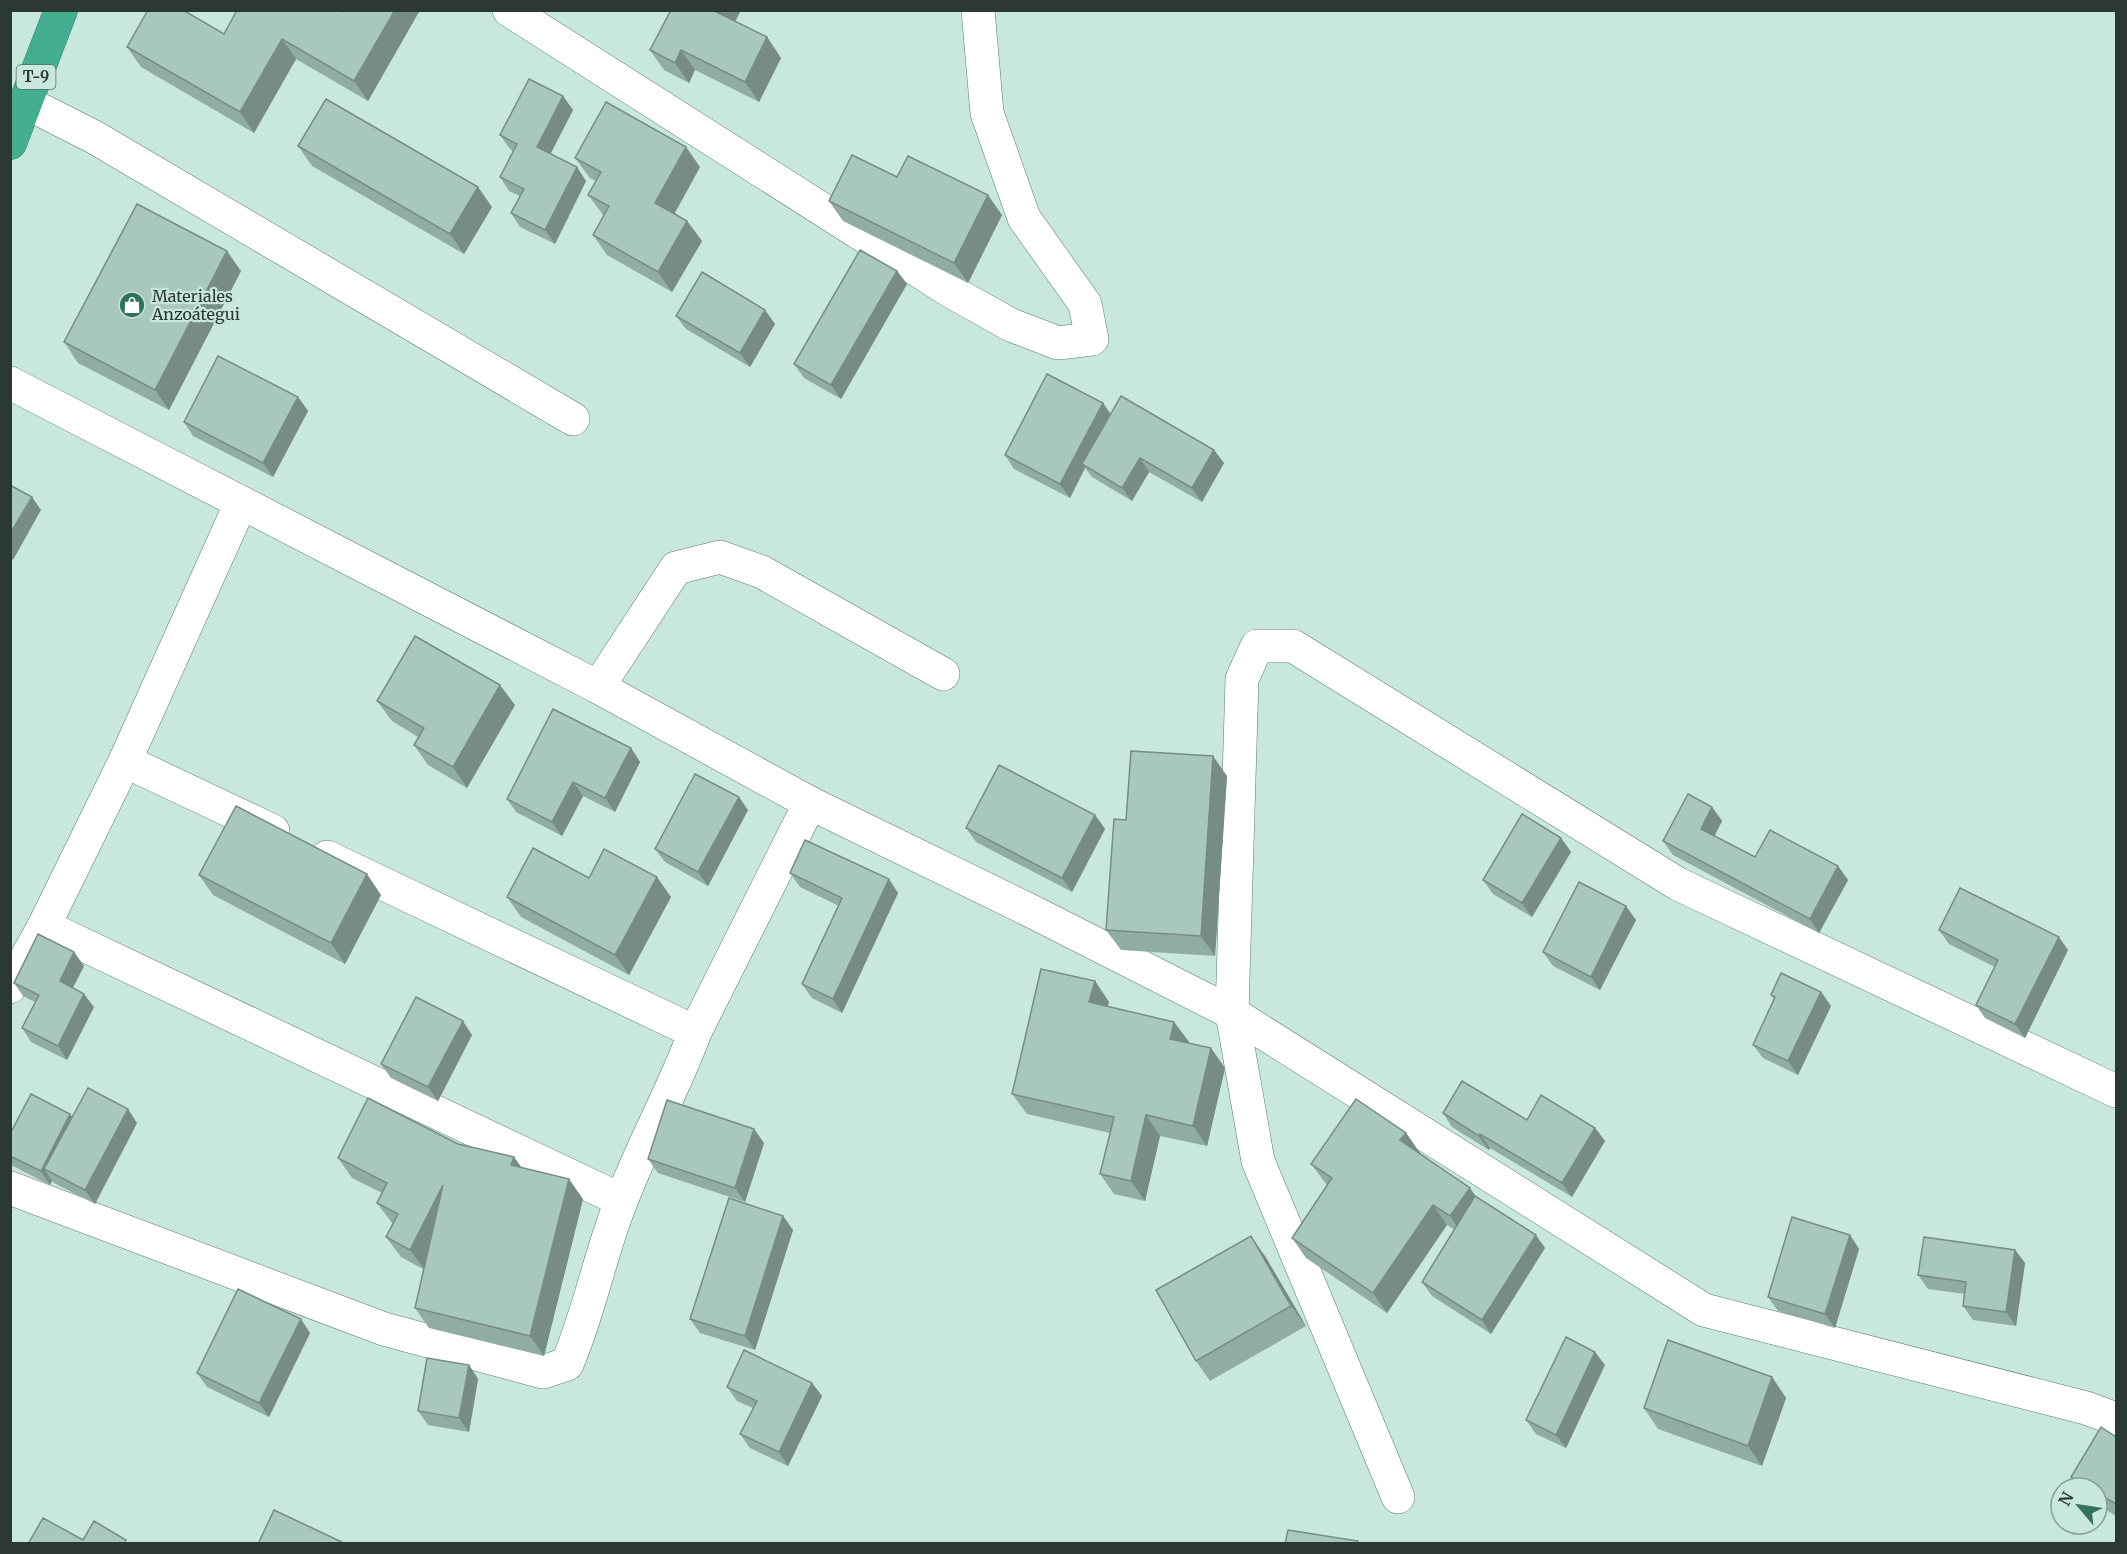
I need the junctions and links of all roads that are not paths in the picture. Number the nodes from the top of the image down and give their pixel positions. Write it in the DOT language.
graph roads {
  1 [pos="61,10"];
  2 [pos="509,10"];
  3 [pos="978,10"];
  4 [pos="27,103"];
  5 [pos="10,143"];
  6 [pos="10,383"];
  7 [pos="573,418"];
  8 [pos="241,503"];
  9 [pos="944,674"];
  10 [pos="598,687"];
  11 [pos="125,761"];
  12 [pos="810,803"];
  13 [pos="44,926"];
  14 [pos="10,987"];
  15 [pos="1232,1012"];
  16 [pos="695,1032"];
  17 [pos="2116,1091"];
  18 [pos="10,1188"];
  19 [pos="621,1200"];
  20 [pos="2116,1419"];
  21 [pos="1398,1497"];
  1 -- 4 [label="highway, T-9"];
  2 -- 3 [label="street"];
  4 -- 5 [label="highway, T-9"];
  4 -- 7 [label="street"];
  6 -- 8 [label="street"];
  8 -- 10 [label="street"];
  8 -- 11 [label="street"];
  9 -- 10 [label="street"];
  10 -- 12 [label="street"];
  11 -- 13 [label="street"];
  11 -- 16 [label="street"];
  12 -- 15 [label="street"];
  12 -- 16 [label="street"];
  13 -- 14 [label="street"];
  13 -- 19 [label="street"];
  15 -- 17 [label="street"];
  15 -- 20 [label="street"];
  15 -- 21 [label="street"];
  16 -- 19 [label="street"];
  18 -- 19 [label="street"];
}
